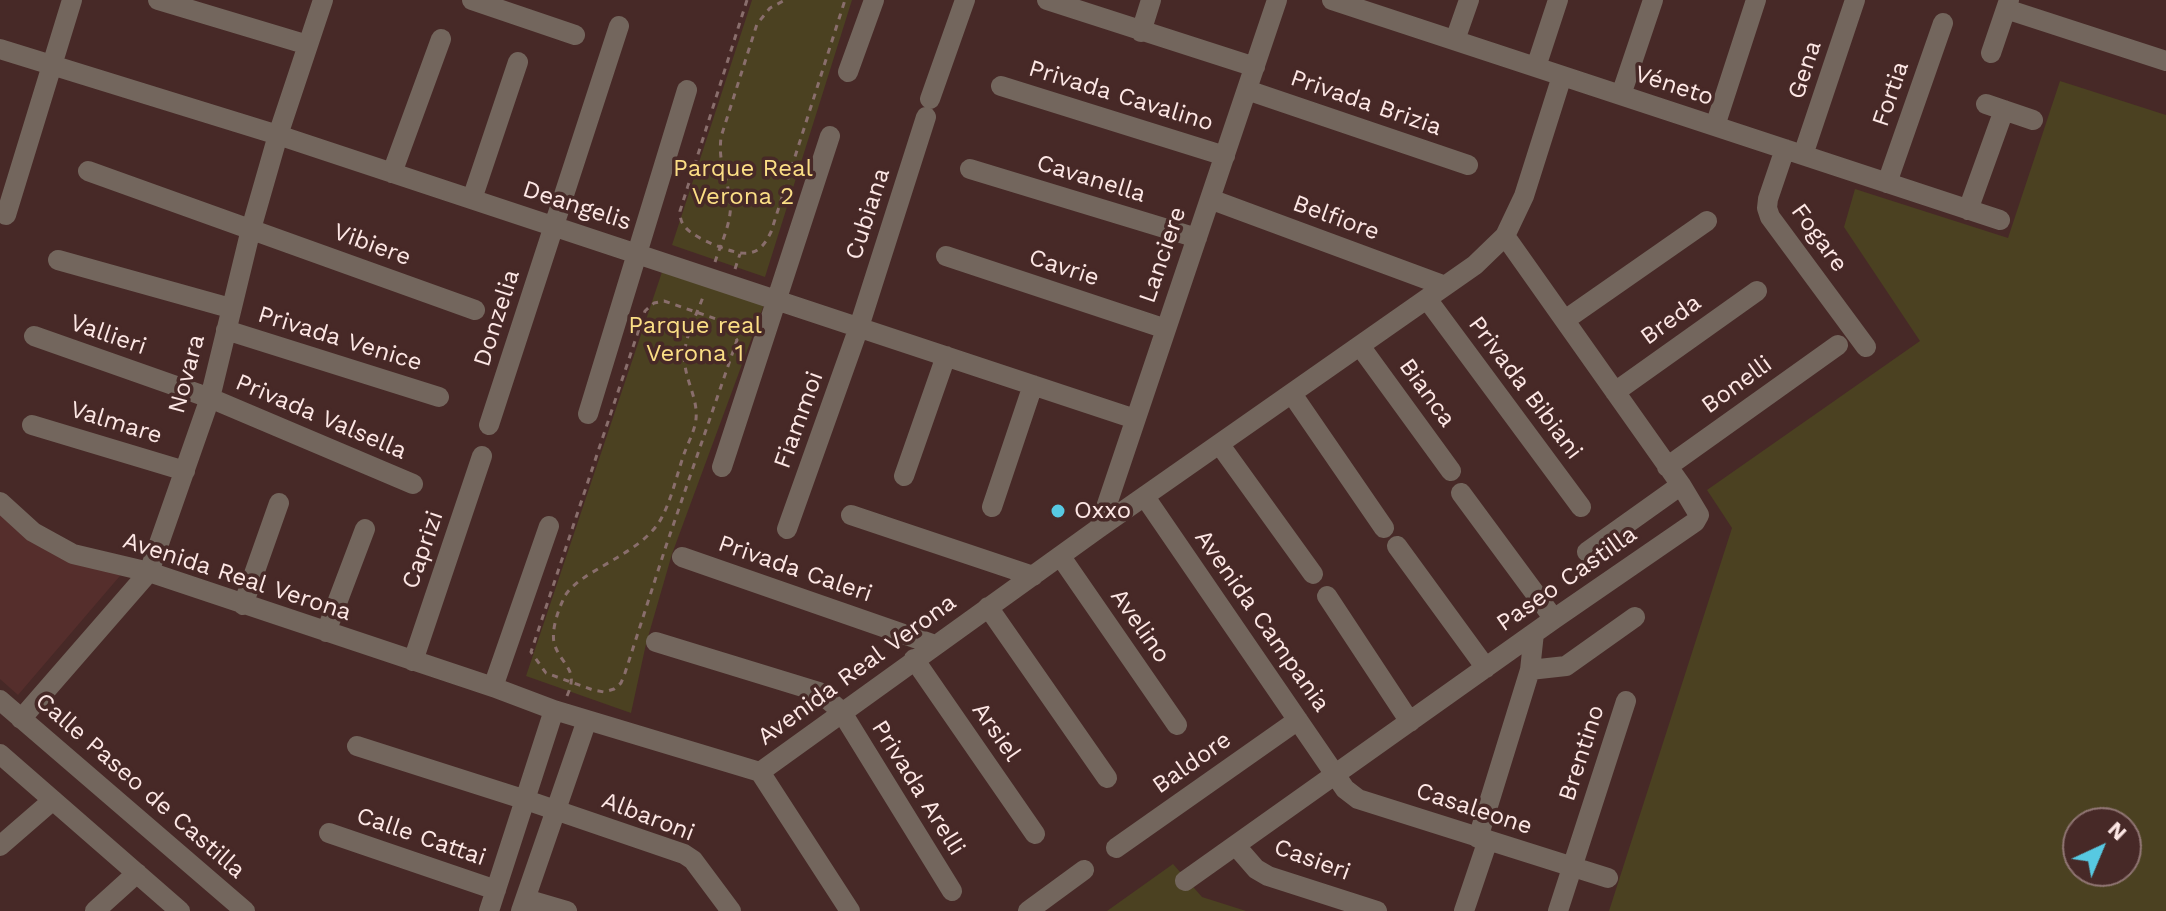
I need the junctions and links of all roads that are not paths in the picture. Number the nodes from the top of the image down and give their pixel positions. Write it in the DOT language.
graph roads {
  1 [pos="72,0"];
  2 [pos="158,0"];
  3 [pos="323,0"];
  4 [pos="472,0"];
  5 [pos="874,0"];
  6 [pos="965,0"];
  7 [pos="1151,0"];
  8 [pos="1277,0"];
  9 [pos="1332,0"];
  10 [pos="1469,0"];
  11 [pos="1558,0"];
  12 [pos="1653,0"];
  13 [pos="1756,0"];
  14 [pos="1855,0"];
  15 [pos="1053,1"];
  16 [pos="2008,4"];
  17 [pos="1374,6"];
  18 [pos="1943,23"];
  19 [pos="619,26"];
  20 [pos="1141,32"];
  21 [pos="575,35"];
  22 [pos="441,39"];
  23 [pos="1455,40"];
  24 [pos="308,45"];
  25 [pos="0,49"];
  26 [pos="1991,53"];
  27 [pos="2166,61"];
  28 [pos="518,62"];
  29 [pos="53,66"];
  30 [pos="1255,67"];
  31 [pos="1536,67"];
  32 [pos="848,72"];
  33 [pos="1562,76"];
  34 [pos="1001,86"];
  35 [pos="687,90"];
  36 [pos="1247,90"];
  37 [pos="1621,95"];
  38 [pos="2033,120"];
  39 [pos="1715,126"];
  40 [pos="278,135"];
  41 [pos="830,136"];
  42 [pos="1794,152"];
  43 [pos="1225,156"];
  44 [pos="1468,165"];
  45 [pos="970,169"];
  46 [pos="88,171"];
  47 [pos="392,173"];
  48 [pos="1887,183"];
  49 [pos="472,199"];
  50 [pos="1210,199"];
  51 [pos="1968,210"];
  52 [pos="6,215"];
  53 [pos="2000,220"];
  54 [pos="1707,221"];
  55 [pos="554,227"];
  56 [pos="251,229"];
  57 [pos="1505,236"];
  58 [pos="1197,238"];
  59 [pos="636,253"];
  60 [pos="946,256"];
  61 [pos="58,260"];
  62 [pos="1445,286"];
  63 [pos="1757,291"];
  64 [pos="1427,299"];
  65 [pos="778,301"];
  66 [pos="230,308"];
  67 [pos="475,310"];
  68 [pos="1565,320"];
  69 [pos="859,327"];
  70 [pos="1166,329"];
  71 [pos="226,330"];
  72 [pos="34,336"];
  73 [pos="1838,345"];
  74 [pos="1360,346"];
  75 [pos="1866,347"];
  76 [pos="946,356"];
  77 [pos="1033,385"];
  78 [pos="1615,392"];
  79 [pos="1292,394"];
  80 [pos="439,397"];
  81 [pos="210,398"];
  82 [pos="588,414"];
  83 [pos="1135,419"];
  84 [pos="32,425"];
  85 [pos="489,425"];
  86 [pos="1220,445"];
  87 [pos="482,456"];
  88 [pos="722,467"];
  89 [pos="1667,467"];
  90 [pos="185,471"];
  91 [pos="1451,471"];
  92 [pos="904,476"];
  93 [pos="413,484"];
  94 [pos="1681,485"];
  95 [pos="1461,493"];
  96 [pos="1145,497"];
  97 [pos="0,502"];
  98 [pos="279,503"];
  99 [pos="992,507"];
  100 [pos="1581,507"];
  101 [pos="851,515"];
  102 [pos="549,526"];
  103 [pos="1099,528"];
  104 [pos="1384,528"];
  105 [pos="365,529"];
  106 [pos="787,529"];
  107 [pos="1397,546"];
  108 [pos="1587,552"];
  109 [pos="682,557"];
  110 [pos="1061,557"];
  111 [pos="149,572"];
  112 [pos="1313,574"];
  113 [pos="1033,576"];
  114 [pos="1327,596"];
  115 [pos="243,605"];
  116 [pos="988,607"];
  117 [pos="1635,617"];
  118 [pos="1554,619"];
  119 [pos="326,632"];
  120 [pos="1534,633"];
  121 [pos="656,642"];
  122 [pos="935,645"];
  123 [pos="914,659"];
  124 [pos="413,661"];
  125 [pos="1486,668"];
  126 [pos="1530,670"];
  127 [pos="493,687"];
  128 [pos="0,700"];
  129 [pos="1626,701"];
  130 [pos="561,703"];
  131 [pos="841,711"];
  132 [pos="21,719"];
  133 [pos="587,720"];
  134 [pos="1298,720"];
  135 [pos="1410,722"];
  136 [pos="1177,725"];
  137 [pos="357,746"];
  138 [pos="0,754"];
  139 [pos="760,772"];
  140 [pos="1335,774"];
  141 [pos="1107,778"];
  142 [pos="53,800"];
  143 [pos="526,800"];
  144 [pos="557,811"];
  145 [pos="329,833"];
  146 [pos="1035,834"];
  147 [pos="1483,839"];
  148 [pos="0,846"];
  149 [pos="1236,846"];
  150 [pos="1116,848"];
  151 [pos="1572,867"];
  152 [pos="1084,870"];
  153 [pos="137,873"];
  154 [pos="1608,878"];
  155 [pos="1185,881"];
  156 [pos="496,890"];
  157 [pos="952,891"];
  158 [pos="524,905"];
  159 [pos="241,910"];
  160 [pos="95,911"];
  161 [pos="180,911"];
  162 [pos="489,911"];
  163 [pos="567,911"];
  164 [pos="731,911"];
  165 [pos="850,911"];
  166 [pos="1028,911"];
  167 [pos="1377,911"];
  168 [pos="1464,911"];
  169 [pos="1558,911"];
  1 -- 29 [label="street"];
  2 -- 24 [label="street"];
  3 -- 24 [label="street, Novara"];
  4 -- 21 [label="street"];
  5 -- 32 [label="street"];
  6 -- 69 [label="street, Cubiana"];
  7 -- 20 [label="street"];
  8 -- 30 [label="street, Lanciere"];
  9 -- 17 [label="street, Véneto"];
  10 -- 23 [label="street"];
  11 -- 31 [label="street"];
  12 -- 37 [label="street"];
  13 -- 39 [label="street"];
  14 -- 42 [label="street, Gena"];
  15 -- 20 [label="street"];
  16 -- 26 [label="street"];
  16 -- 27 [label="street"];
  17 -- 23 [label="street, Véneto"];
  18 -- 48 [label="street, Fortia"];
  19 -- 55 [label="street, Donzelia"];
  20 -- 30 [label="street"];
  22 -- 47 [label="street"];
  23 -- 31 [label="street, Véneto"];
  24 -- 40 [label="street, Novara"];
  25 -- 29 [label="street, Deangelis"];
  28 -- 49 [label="street"];
  29 -- 40 [label="street, Deangelis"];
  29 -- 52 [label="street"];
  30 -- 36 [label="street, Lanciere"];
  31 -- 33 [label="street, Véneto"];
  33 -- 37 [label="street, Véneto"];
  33 -- 57 [label="street, Avenida Real Verona"];
  34 -- 43 [label="street, Privada Cavalino"];
  35 -- 59 [label="street"];
  36 -- 43 [label="street, Lanciere"];
  36 -- 44 [label="street, Privada Brizia"];
  37 -- 39 [label="street, Véneto"];
  38 -- 51 [label="street"];
  39 -- 42 [label="street, Véneto"];
  40 -- 47 [label="street, Deangelis"];
  40 -- 56 [label="street, Novara"];
  41 -- 65 [label="street"];
  42 -- 48 [label="street, Véneto"];
  42 -- 75 [label="street, Fogare"];
  43 -- 50 [label="street, Lanciere"];
  45 -- 58 [label="street, Cavanella"];
  46 -- 56 [label="street, Vibiere"];
  47 -- 49 [label="street, Deangelis"];
  48 -- 51 [label="street, Véneto"];
  49 -- 55 [label="street, Deangelis"];
  50 -- 58 [label="street, Lanciere"];
  50 -- 62 [label="street, Belfiore"];
  51 -- 53 [label="street, Véneto"];
  54 -- 68 [label="street"];
  55 -- 59 [label="street, Deangelis"];
  55 -- 85 [label="street, Donzelia"];
  56 -- 66 [label="street, Novara"];
  56 -- 67 [label="street, Vibiere"];
  57 -- 62 [label="street, Avenida Real Verona"];
  57 -- 68 [label="street, Paseo Castilla"];
  58 -- 70 [label="street, Lanciere"];
  59 -- 65 [label="street, Deangelis"];
  59 -- 82 [label="street"];
  60 -- 70 [label="street, Cavrie"];
  61 -- 66 [label="street"];
  62 -- 64 [label="street, Avenida Real Verona"];
  63 -- 78 [label="street, Breda"];
  64 -- 74 [label="street, Avenida Real Verona"];
  64 -- 100 [label="street, Privada Bibiani"];
  65 -- 69 [label="street, Deangelis"];
  65 -- 88 [label="street"];
  66 -- 71 [label="street, Novara"];
  68 -- 78 [label="street, Paseo Castilla"];
  69 -- 76 [label="street, Deangelis"];
  69 -- 106 [label="street, Fiammoi"];
  70 -- 83 [label="street, Lanciere"];
  71 -- 80 [label="street, Privada Venice"];
  71 -- 81 [label="street, Novara"];
  72 -- 81 [label="street, Vallieri"];
  73 -- 89 [label="street, Bonelli"];
  74 -- 79 [label="street, Avenida Real Verona"];
  74 -- 91 [label="street, Bianca"];
  76 -- 77 [label="street, Deangelis"];
  76 -- 92 [label="street"];
  77 -- 83 [label="street, Deangelis"];
  77 -- 99 [label="street"];
  78 -- 89 [label="street, Paseo Castilla"];
  79 -- 86 [label="street, Avenida Real Verona"];
  79 -- 104 [label="street"];
  81 -- 90 [label="street, Novara"];
  81 -- 93 [label="street, Privada Valsella"];
  83 -- 103 [label="street, Lanciere"];
  84 -- 90 [label="street, Valmare"];
  86 -- 96 [label="street, Avenida Real Verona"];
  86 -- 112 [label="street"];
  87 -- 124 [label="street, Caprizi"];
  89 -- 94 [label="street, Paseo Castilla"];
  90 -- 111 [label="street, Novara"];
  94 -- 108 [label="street"];
  94 -- 118 [label="street, Paseo Castilla"];
  95 -- 118 [label="street"];
  96 -- 103 [label="street, Avenida Real Verona"];
  96 -- 134 [label="street, Avenida Campania"];
  97 -- 111 [label="street, Avenida Real Verona"];
  98 -- 115 [label="street"];
  101 -- 113 [label="street"];
  102 -- 127 [label="street"];
  103 -- 110 [label="street, Avenida Real Verona"];
  105 -- 119 [label="street"];
  107 -- 125 [label="street"];
  109 -- 122 [label="street, Privada Caleri"];
  110 -- 113 [label="street, Avenida Real Verona"];
  110 -- 136 [label="street, Avelino"];
  111 -- 115 [label="street, Avenida Real Verona"];
  111 -- 132 [label="street, Novara"];
  113 -- 116 [label="street, Avenida Real Verona"];
  114 -- 135 [label="street"];
  115 -- 119 [label="street, Avenida Real Verona"];
  116 -- 122 [label="street, Avenida Real Verona"];
  116 -- 141 [label="street"];
  117 -- 126 [label="street"];
  118 -- 120 [label="street, Paseo Castilla"];
  119 -- 124 [label="street, Avenida Real Verona"];
  120 -- 125 [label="street, Paseo Castilla"];
  120 -- 126 [label="street"];
  121 -- 131 [label="street"];
  122 -- 123 [label="street, Avenida Real Verona"];
  123 -- 131 [label="street, Avenida Real Verona"];
  123 -- 146 [label="street, Arsiel"];
  124 -- 127 [label="street, Avenida Real Verona"];
  125 -- 135 [label="street, Paseo Castilla"];
  126 -- 147 [label="street"];
  127 -- 130 [label="street, Avenida Real Verona"];
  128 -- 132 [label="street, Calle Paseo de Castilla"];
  129 -- 151 [label="street, Brentino"];
  130 -- 133 [label="street, Avenida Real Verona"];
  130 -- 143 [label="street"];
  131 -- 139 [label="street, Avenida Real Verona"];
  131 -- 157 [label="street, Privada Arelli"];
  132 -- 159 [label="street, Calle Paseo de Castilla"];
  133 -- 139 [label="street, Avenida Real Verona"];
  133 -- 144 [label="street"];
  134 -- 140 [label="street, Avenida Campania"];
  134 -- 150 [label="street, Baldore"];
  135 -- 140 [label="street, Paseo Castilla"];
  137 -- 143 [label="street, Albaroni"];
  138 -- 142 [label="street"];
  139 -- 165 [label="street"];
  140 -- 147 [label="street, Casaleone"];
  140 -- 149 [label="street, Paseo Castilla"];
  142 -- 148 [label="street"];
  142 -- 153 [label="street"];
  143 -- 144 [label="street, Albaroni"];
  143 -- 156 [label="street"];
  144 -- 158 [label="street"];
  144 -- 164 [label="street, Albaroni"];
  145 -- 156 [label="street, Calle Cattai"];
  147 -- 151 [label="street, Casaleone"];
  147 -- 168 [label="street"];
  149 -- 155 [label="street, Paseo Castilla"];
  149 -- 167 [label="street, Casieri"];
  151 -- 154 [label="street, Casaleone"];
  151 -- 169 [label="street, Brentino"];
  152 -- 166 [label="street"];
  153 -- 160 [label="street"];
  153 -- 161 [label="street"];
  156 -- 162 [label="street"];
  158 -- 163 [label="street"];
}
